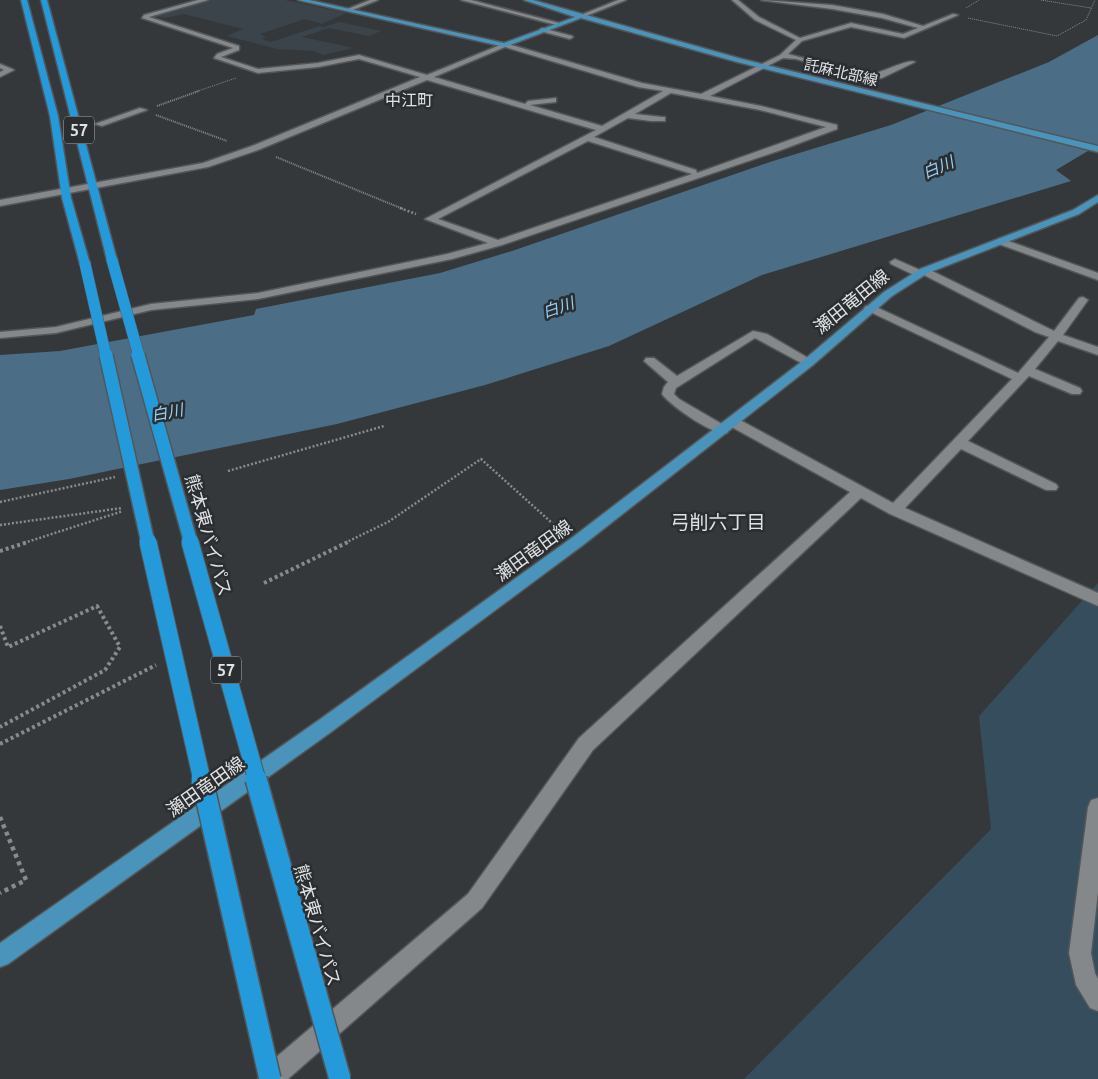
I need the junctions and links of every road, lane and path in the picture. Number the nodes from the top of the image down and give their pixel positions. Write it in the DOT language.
graph roads {
  1 [pos="24,0"];
  2 [pos="44,0"];
  3 [pos="205,0"];
  4 [pos="301,0"];
  5 [pos="375,0"];
  6 [pos="464,0"];
  7 [pos="527,0"];
  8 [pos="623,0"];
  9 [pos="736,0"];
  10 [pos="764,0"];
  11 [pos="1041,0"];
  12 [pos="1095,0"];
  13 [pos="822,6"];
  14 [pos="1091,8"];
  15 [pos="348,10"];
  16 [pos="840,14"];
  17 [pos="955,16"];
  18 [pos="579,17"];
  19 [pos="838,22"];
  20 [pos="560,24"];
  21 [pos="851,25"];
  22 [pos="924,28"];
  23 [pos="542,30"];
  24 [pos="570,37"];
  25 [pos="800,40"];
  26 [pos="505,45"];
  27 [pos="782,56"];
  28 [pos="912,62"];
  29 [pos="0,66"];
  30 [pos="762,67"];
  31 [pos="258,71"];
  32 [pos="856,74"];
  33 [pos="0,75"];
  34 [pos="427,76"];
  35 [pos="836,85"];
  36 [pos="669,91"];
  37 [pos="702,97"];
  38 [pos="553,100"];
  39 [pos="519,103"];
  40 [pos="143,110"];
  41 [pos="626,115"];
  42 [pos="662,119"];
  43 [pos="99,124"];
  44 [pos="602,128"];
  45 [pos="587,138"];
  46 [pos="255,148"];
  47 [pos="1098,149"];
  48 [pos="693,172"];
  49 [pos="94,186"];
  50 [pos="65,191"];
  51 [pos="1098,198"];
  52 [pos="0,203"];
  53 [pos="430,219"];
  54 [pos="1000,242"];
  55 [pos="498,243"];
  56 [pos="894,262"];
  57 [pos="922,273"];
  58 [pos="1098,277"];
  59 [pos="1083,300"];
  60 [pos="870,308"];
  61 [pos="0,335"];
  62 [pos="1055,336"];
  63 [pos="1098,351"];
  64 [pos="650,361"];
  65 [pos="809,362"];
  66 [pos="1022,374"];
  67 [pos="676,382"];
  68 [pos="1076,391"];
  69 [pos="384,426"];
  70 [pos="728,426"];
  71 [pos="958,442"];
  72 [pos="228,471"];
  73 [pos="133,473"];
  74 [pos="1051,487"];
  75 [pos="858,491"];
  76 [pos="0,502"];
  77 [pos="140,506"];
  78 [pos="896,510"];
  79 [pos="0,525"];
  80 [pos="566,535"];
  81 [pos="0,551"];
  82 [pos="264,583"];
  83 [pos="1098,600"];
  84 [pos="0,626"];
  85 [pos="174,656"];
  86 [pos="0,727"];
  87 [pos="0,744"];
  88 [pos="1098,807"];
  89 [pos="0,817"];
  90 [pos="0,893"];
  91 [pos="0,956"];
  92 [pos="1098,1000"];
  93 [pos="270,1079"];
  94 [pos="340,1079"];
  1 -- 50 [label="highway, 57"];
  2 -- 49 [label="highway, 熊本東バイパス / 57"];
  3 -- 31 [label="street"];
  4 -- 15 [label="main road"];
  5 -- 15 [label="street"];
  6 -- 20 [label="street"];
  7 -- 18 [label="main road, 託麻北部線"];
  8 -- 18 [label="street"];
  9 -- 25 [label="street"];
  10 -- 13 [label="street"];
  11 -- 14 [label="path"];
  12 -- 14 [label="path"];
  13 -- 16 [label="street"];
  13 -- 22 [label="street"];
  14 -- 17 [label="path"];
  15 -- 26 [label="main road"];
  17 -- 22 [label="street"];
  18 -- 20 [label="main road"];
  18 -- 30 [label="main road, 託麻北部線"];
  19 -- 21 [label="street"];
  20 -- 23 [label="main road"];
  21 -- 22 [label="street"];
  21 -- 25 [label="street"];
  23 -- 24 [label="street"];
  23 -- 26 [label="main road"];
  25 -- 27 [label="street"];
  26 -- 34 [label="street"];
  26 -- 36 [label="street"];
  27 -- 30 [label="street"];
  27 -- 32 [label="street"];
  28 -- 32 [label="street"];
  29 -- 33 [label="street"];
  30 -- 35 [label="main road, 託麻北部線"];
  30 -- 37 [label="street"];
  31 -- 34 [label="street"];
  31 -- 40 [label="path"];
  32 -- 35 [label="street"];
  34 -- 39 [label="street"];
  34 -- 46 [label="street"];
  35 -- 47 [label="main road, 託麻北部線"];
  36 -- 37 [label="street"];
  36 -- 41 [label="street"];
  37 -- 55 [label="street"];
  38 -- 39 [label="street"];
  39 -- 44 [label="street"];
  40 -- 43 [label="street"];
  40 -- 46 [label="path"];
  41 -- 42 [label="street"];
  41 -- 44 [label="street"];
  44 -- 45 [label="street"];
  45 -- 48 [label="street"];
  45 -- 53 [label="street"];
  46 -- 49 [label="street"];
  46 -- 53 [label="path"];
  49 -- 50 [label="street"];
  49 -- 94 [label="highway, 熊本東バイパス / 57, bridge"];
  50 -- 52 [label="street"];
  50 -- 73 [label="highway, 57, bridge"];
  51 -- 54 [label="main road, 瀬田竜田線"];
  53 -- 55 [label="street"];
  54 -- 57 [label="main road, 瀬田竜田線"];
  54 -- 58 [label="street"];
  55 -- 61 [label="street"];
  56 -- 57 [label="street"];
  57 -- 60 [label="main road, 瀬田竜田線"];
  57 -- 62 [label="street"];
  59 -- 62 [label="street"];
  60 -- 65 [label="main road, 瀬田竜田線"];
  60 -- 66 [label="street"];
  62 -- 63 [label="street"];
  62 -- 66 [label="street"];
  64 -- 67 [label="street"];
  65 -- 67 [label="street"];
  65 -- 70 [label="main road, 瀬田竜田線"];
  66 -- 68 [label="street"];
  66 -- 71 [label="street"];
  67 -- 70 [label="street"];
  69 -- 72 [label="path"];
  70 -- 75 [label="street"];
  70 -- 91 [label="main road, 瀬田竜田線"];
  71 -- 74 [label="street"];
  71 -- 78 [label="street"];
  73 -- 76 [label="path"];
  73 -- 77 [label="highway, 57, bridge"];
  75 -- 78 [label="street"];
  75 -- 93 [label="street"];
  77 -- 79 [label="path"];
  77 -- 81 [label="path"];
  77 -- 85 [label="highway, 57, bridge"];
  78 -- 83 [label="street"];
  80 -- 82 [label="path"];
  84 -- 86 [label="path"];
  85 -- 87 [label="path"];
  85 -- 93 [label="highway, 57, bridge"];
  88 -- 92 [label="street"];
  89 -- 90 [label="path"];
}
